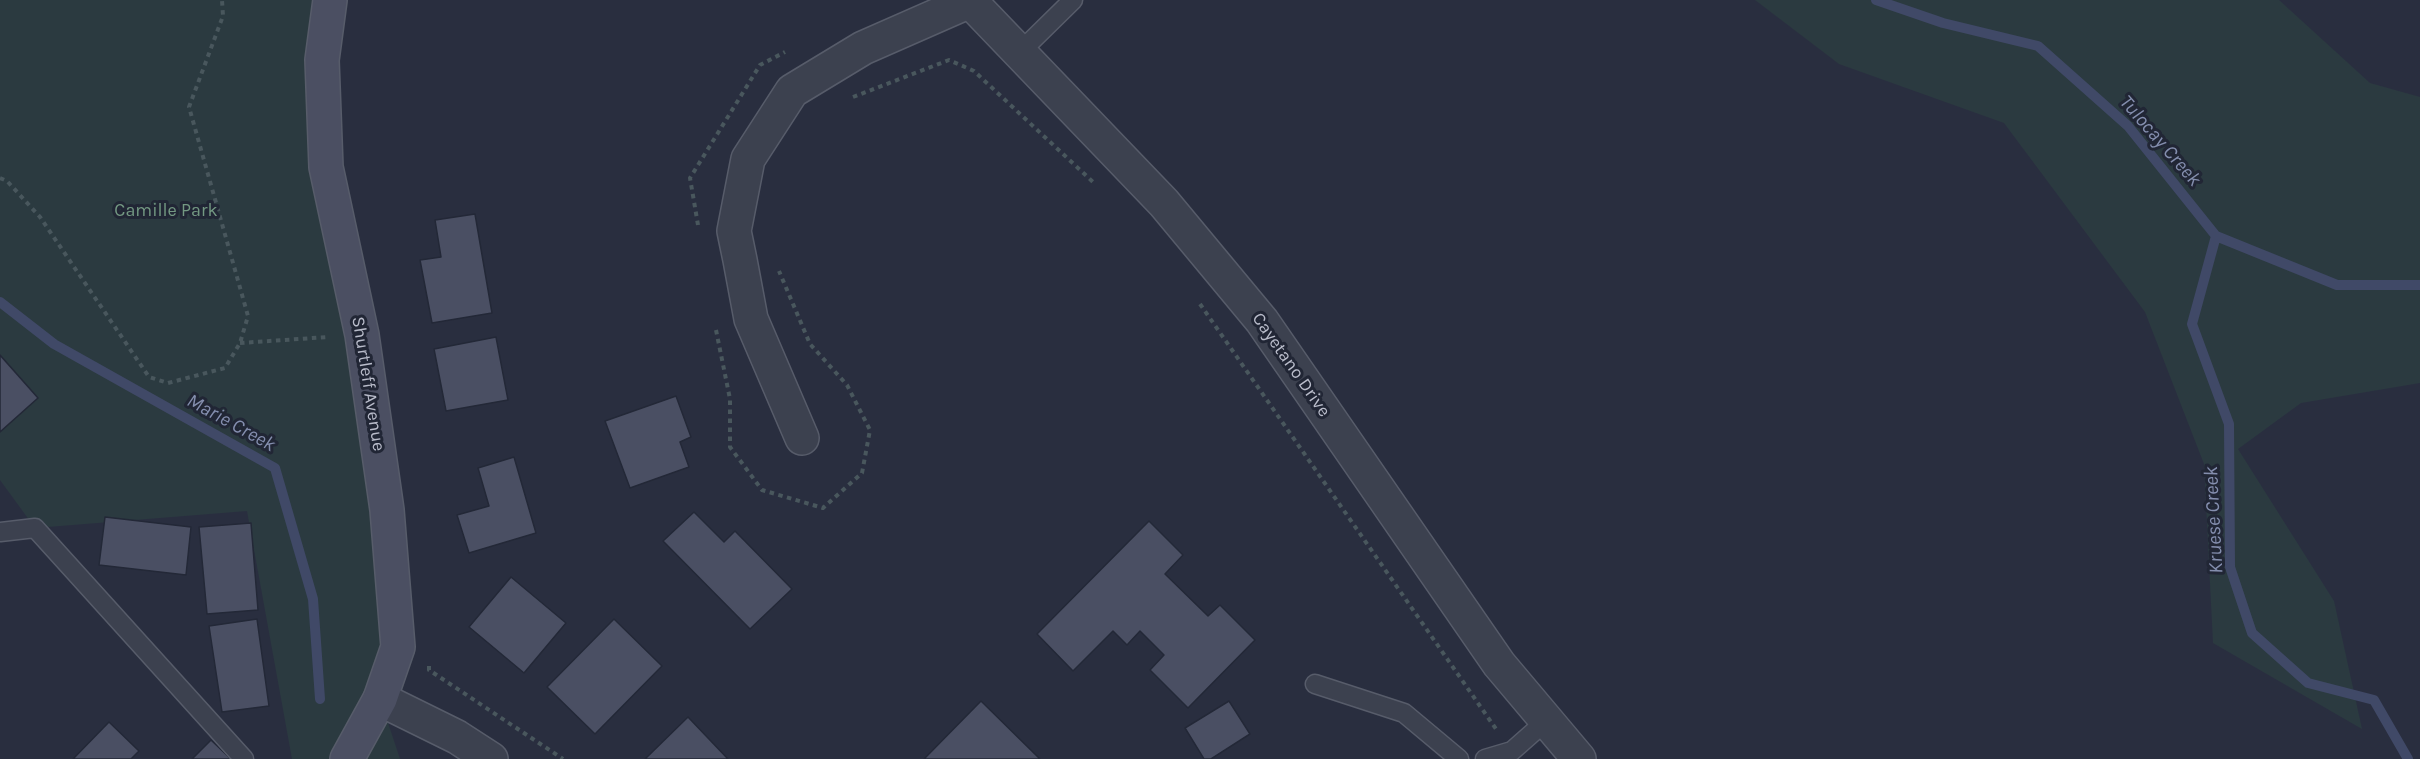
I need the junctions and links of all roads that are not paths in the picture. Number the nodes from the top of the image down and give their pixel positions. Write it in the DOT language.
graph roads {
  1 [pos="330,0"];
  2 [pos="1073,0"];
  3 [pos="969,1"];
  4 [pos="1019,53"];
  5 [pos="802,438"];
  6 [pos="0,532"];
  7 [pos="1315,684"];
  8 [pos="380,699"];
  9 [pos="1546,721"];
  10 [pos="244,759"];
  11 [pos="347,759"];
  12 [pos="491,759"];
  13 [pos="1460,759"];
  14 [pos="1485,759"];
  15 [pos="1578,759"];
  1 -- 8 [label="street, Shurtleff Avenue"];
  2 -- 4 [label="lane"];
  3 -- 4 [label="street, Cayetano Drive"];
  3 -- 5 [label="street"];
  4 -- 9 [label="street, Cayetano Drive"];
  6 -- 10 [label="lane"];
  7 -- 13 [label="lane"];
  8 -- 11 [label="street, Shurtleff Avenue"];
  8 -- 12 [label="street"];
  9 -- 14 [label="lane"];
  9 -- 15 [label="street, Cayetano Drive"];
}
